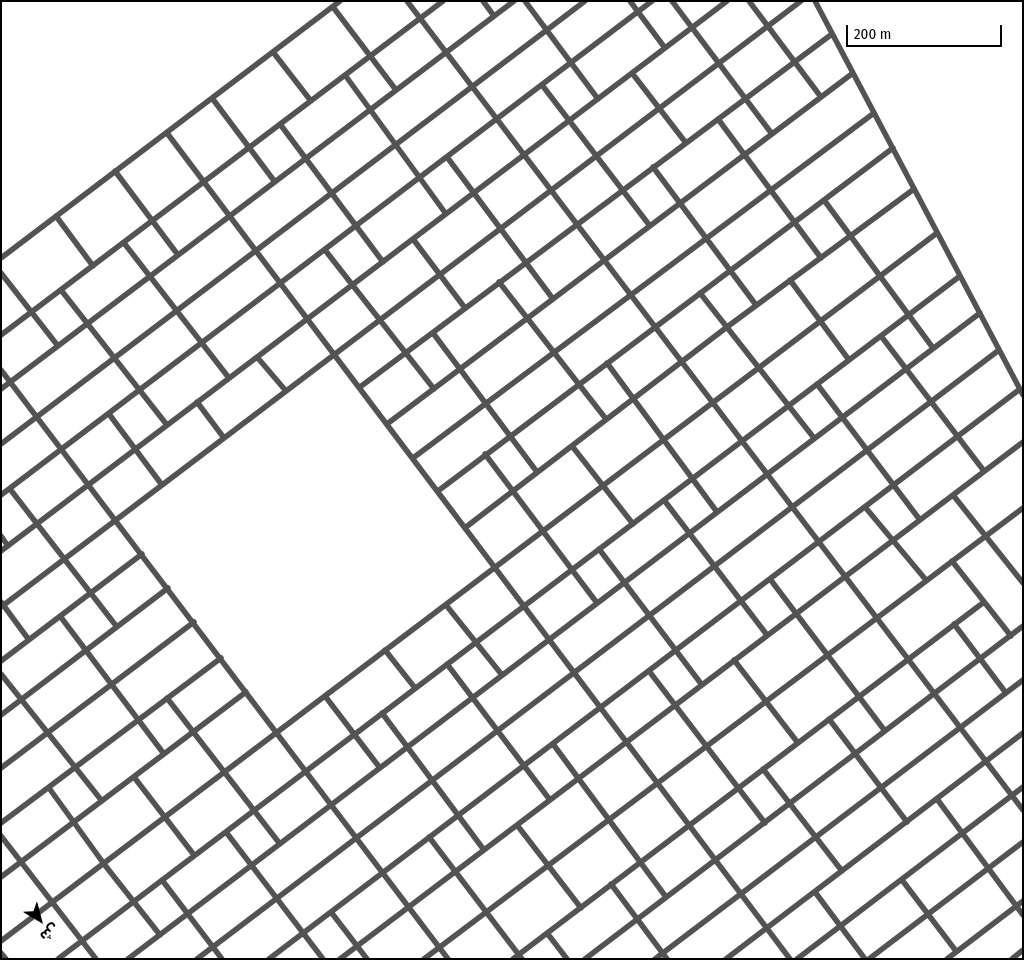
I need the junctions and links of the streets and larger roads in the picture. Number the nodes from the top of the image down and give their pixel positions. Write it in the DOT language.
graph roads {
  1 [pos="340,1"];
  2 [pos="407,1"];
  3 [pos="442,1"];
  4 [pos="482,1"];
  5 [pos="514,1"];
  6 [pos="525,1"];
  7 [pos="585,1"];
  8 [pos="630,1"];
  9 [pos="652,1"];
  10 [pos="672,1"];
  11 [pos="727,1"];
  12 [pos="749,1"];
  13 [pos="801,1"];
  14 [pos="815,1"];
  15 [pos="333,7"];
  16 [pos="638,12"];
  17 [pos="494,16"];
  18 [pos="420,19"];
  19 [pos="768,27"];
  20 [pos="692,28"];
  21 [pos="547,30"];
  22 [pos="832,34"];
  23 [pos="665,48"];
  24 [pos="273,52"];
  25 [pos="446,53"];
  26 [pos="370,56"];
  27 [pos="794,62"];
  28 [pos="571,63"];
  29 [pos="719,63"];
  30 [pos="632,73"];
  31 [pos="853,73"];
  32 [pos="345,75"];
  33 [pos="542,85"];
  34 [pos="472,87"];
  35 [pos="396,90"];
  36 [pos="821,97"];
  37 [pos="212,98"];
  38 [pos="746,98"];
  39 [pos="598,99"];
  40 [pos="311,101"];
  41 [pos="660,108"];
  42 [pos="369,111"];
  43 [pos="874,113"];
  44 [pos="497,119"];
  45 [pos="718,119"];
  46 [pos="569,121"];
  47 [pos="280,124"];
  48 [pos="167,133"];
  49 [pos="772,134"];
  50 [pos="686,143"];
  51 [pos="396,145"];
  52 [pos="249,148"];
  53 [pos="893,148"];
  54 [pos="524,155"];
  55 [pos="744,155"];
  56 [pos="596,156"];
  57 [pos="447,157"];
  58 [pos="306,159"];
  59 [pos="653,167"];
  60 [pos="115,171"];
  61 [pos="420,178"];
  62 [pos="276,182"];
  63 [pos="203,183"];
  64 [pos="914,188"];
  65 [pos="623,190"];
  66 [pos="551,191"];
  67 [pos="770,191"];
  68 [pos="474,193"];
  69 [pos="331,194"];
  70 [pos="824,200"];
  71 [pos="679,204"];
  72 [pos="446,214"];
  73 [pos="56,216"];
  74 [pos="229,216"];
  75 [pos="153,220"];
  76 [pos="794,222"];
  77 [pos="356,226"];
  78 [pos="576,226"];
  79 [pos="650,226"];
  80 [pos="501,229"];
  81 [pos="937,233"];
  82 [pos="850,236"];
  83 [pos="413,239"];
  84 [pos="705,239"];
  85 [pos="124,242"];
  86 [pos="257,250"];
  87 [pos="325,250"];
  88 [pos="178,255"];
  89 [pos="1,258"];
  90 [pos="820,258"];
  91 [pos="603,261"];
  92 [pos="383,262"];
  93 [pos="526,263"];
  94 [pos="93,266"];
  95 [pos="731,270"];
  96 [pos="1,273"];
  97 [pos="440,275"];
  98 [pos="881,275"];
  99 [pos="150,276"];
  100 [pos="960,276"];
  101 [pos="790,280"];
  102 [pos="499,282"];
  103 [pos="282,283"];
  104 [pos="353,285"];
  105 [pos="61,290"];
  106 [pos="700,293"];
  107 [pos="629,295"];
  108 [pos="553,299"];
  109 [pos="756,305"];
  110 [pos="466,308"];
  111 [pos="177,311"];
  112 [pos="32,312"];
  113 [pos="980,313"];
  114 [pos="909,315"];
  115 [pos="308,318"];
  116 [pos="529,319"];
  117 [pos="380,320"];
  118 [pos="821,321"];
  119 [pos="88,324"];
  120 [pos="726,327"];
  121 [pos="654,328"];
  122 [pos="432,333"];
  123 [pos="1,335"];
  124 [pos="881,336"];
  125 [pos="202,343"];
  126 [pos="58,346"];
  127 [pos="933,348"];
  128 [pos="1000,350"];
  129 [pos="552,352"];
  130 [pos="406,353"];
  131 [pos="335,354"];
  132 [pos="258,357"];
  133 [pos="114,358"];
  134 [pos="849,360"];
  135 [pos="607,363"];
  136 [pos="680,363"];
  137 [pos="758,368"];
  138 [pos="906,368"];
  139 [pos="460,369"];
  140 [pos="1,370"];
  141 [pos="229,378"];
  142 [pos="10,382"];
  143 [pos="817,384"];
  144 [pos="578,386"];
  145 [pos="360,387"];
  146 [pos="1,389"];
  147 [pos="434,389"];
  148 [pos="140,390"];
  149 [pos="286,391"];
  150 [pos="1021,392"];
  151 [pos="633,399"];
  152 [pos="197,402"];
  153 [pos="931,402"];
  154 [pos="486,403"];
  155 [pos="712,403"];
  156 [pos="789,406"];
  157 [pos="109,414"];
  158 [pos="37,417"];
  159 [pos="842,417"];
  160 [pos="606,419"];
  161 [pos="388,424"];
  162 [pos="167,426"];
  163 [pos="510,436"];
  164 [pos="958,436"];
  165 [pos="224,438"];
  166 [pos="814,438"];
  167 [pos="663,440"];
  168 [pos="741,442"];
  169 [pos="1023,442"];
  170 [pos="1,444"];
  171 [pos="572,446"];
  172 [pos="63,449"];
  173 [pos="136,449"];
  174 [pos="867,450"];
  175 [pos="485,454"];
  176 [pos="413,458"];
  177 [pos="984,471"];
  178 [pos="537,472"];
  179 [pos="767,474"];
  180 [pos="692,479"];
  181 [pos="89,484"];
  182 [pos="162,485"];
  183 [pos="894,485"];
  184 [pos="602,486"];
  185 [pos="10,489"];
  186 [pos="438,490"];
  187 [pos="511,491"];
  188 [pos="953,495"];
  189 [pos="1,496"];
  190 [pos="664,500"];
  191 [pos="865,507"];
  192 [pos="792,508"];
  193 [pos="1023,508"];
  194 [pos="717,512"];
  195 [pos="116,520"];
  196 [pos="920,520"];
  197 [pos="37,524"];
  198 [pos="632,524"];
  199 [pos="466,527"];
  200 [pos="543,531"];
  201 [pos="690,533"];
  202 [pos="985,535"];
  203 [pos="1,536"];
  204 [pos="892,540"];
  205 [pos="818,543"];
  206 [pos="8,546"];
  207 [pos="599,549"];
  208 [pos="1,551"];
  209 [pos="142,554"];
  210 [pos="64,560"];
  211 [pos="952,561"];
  212 [pos="715,565"];
  213 [pos="495,567"];
  214 [pos="572,570"];
  215 [pos="1021,576"];
  216 [pos="844,577"];
  217 [pos="770,579"];
  218 [pos="926,580"];
  219 [pos="624,582"];
  220 [pos="1023,583"];
  221 [pos="168,588"];
  222 [pos="90,593"];
  223 [pos="742,600"];
  224 [pos="984,602"];
  225 [pos="597,603"];
  226 [pos="2,605"];
  227 [pos="446,605"];
  228 [pos="524,606"];
  229 [pos="796,614"];
  230 [pos="60,616"];
  231 [pos="649,616"];
  232 [pos="875,618"];
  233 [pos="194,622"];
  234 [pos="954,624"];
  235 [pos="1023,626"];
  236 [pos="117,627"];
  237 [pos="767,636"];
  238 [pos="1011,636"];
  239 [pos="550,639"];
  240 [pos="29,640"];
  241 [pos="476,642"];
  242 [pos="86,650"];
  243 [pos="385,650"];
  244 [pos="676,650"];
  245 [pos="828,654"];
  246 [pos="220,658"];
  247 [pos="980,659"];
  248 [pos="734,660"];
  249 [pos="907,660"];
  250 [pos="1,661"];
  251 [pos="447,664"];
  252 [pos="649,671"];
  253 [pos="575,672"];
  254 [pos="1,674"];
  255 [pos="502,675"];
  256 [pos="1023,680"];
  257 [pos="112,684"];
  258 [pos="702,685"];
  259 [pos="415,688"];
  260 [pos="246,692"];
  261 [pos="1006,693"];
  262 [pos="934,694"];
  263 [pos="325,696"];
  264 [pos="859,697"];
  265 [pos="167,698"];
  266 [pos="472,698"];
  267 [pos="21,700"];
  268 [pos="766,700"];
  269 [pos="675,705"];
  270 [pos="601,707"];
  271 [pos="382,713"];
  272 [pos="1,715"];
  273 [pos="830,719"];
  274 [pos="139,720"];
  275 [pos="959,729"];
  276 [pos="498,731"];
  277 [pos="193,732"];
  278 [pos="885,732"];
  279 [pos="1023,732"];
  280 [pos="48,733"];
  281 [pos="276,733"];
  282 [pos="355,734"];
  283 [pos="627,742"];
  284 [pos="798,743"];
  285 [pos="553,744"];
  286 [pos="706,746"];
  287 [pos="407,748"];
  288 [pos="164,754"];
  289 [pos="856,754"];
  290 [pos="985,762"];
  291 [pos="524,766"];
  292 [pos="76,767"];
  293 [pos="1,768"];
  294 [pos="380,768"];
  295 [pos="763,770"];
  296 [pos="224,772"];
  297 [pos="305,772"];
  298 [pos="134,777"];
  299 [pos="579,778"];
  300 [pos="432,781"];
  301 [pos="658,782"];
  302 [pos="881,787"];
  303 [pos="1023,787"];
  304 [pos="49,788"];
  305 [pos="738,789"];
  306 [pos="1012,796"];
  307 [pos="937,799"];
  308 [pos="550,800"];
  309 [pos="102,801"];
  310 [pos="790,803"];
  311 [pos="331,805"];
  312 [pos="255,810"];
  313 [pos="1023,810"];
  314 [pos="458,816"];
  315 [pos="166,817"];
  316 [pos="609,819"];
  317 [pos="908,822"];
  318 [pos="1,823"];
  319 [pos="74,823"];
  320 [pos="765,824"];
  321 [pos="517,825"];
  322 [pos="690,825"];
  323 [pos="226,832"];
  324 [pos="962,834"];
  325 [pos="1,836"];
  326 [pos="429,837"];
  327 [pos="816,837"];
  328 [pos="356,838"];
  329 [pos="1023,842"];
  330 [pos="280,844"];
  331 [pos="484,850"];
  332 [pos="194,855"];
  333 [pos="716,860"];
  334 [pos="21,862"];
  335 [pos="641,862"];
  336 [pos="104,864"];
  337 [pos="252,865"];
  338 [pos="549,865"];
  339 [pos="988,868"];
  340 [pos="456,871"];
  341 [pos="842,871"];
  342 [pos="382,873"];
  343 [pos="1,877"];
  344 [pos="162,880"];
  345 [pos="902,880"];
  346 [pos="611,884"];
  347 [pos="815,892"];
  348 [pos="741,893"];
  349 [pos="666,897"];
  350 [pos="277,898"];
  351 [pos="134,901"];
  352 [pos="1023,901"];
  353 [pos="52,902"];
  354 [pos="1016,906"];
  355 [pos="408,907"];
  356 [pos="580,908"];
  357 [pos="331,912"];
  358 [pos="487,912"];
  359 [pos="188,914"];
  360 [pos="928,914"];
  361 [pos="1023,915"];
  362 [pos="637,919"];
  363 [pos="840,926"];
  364 [pos="767,928"];
  365 [pos="303,933"];
  366 [pos="547,933"];
  367 [pos="160,935"];
  368 [pos="1,941"];
  369 [pos="82,941"];
  370 [pos="357,946"];
  371 [pos="213,947"];
  372 [pos="439,947"];
  373 [pos="1023,950"];
  374 [pos="956,951"];
  375 [pos="1,953"];
  376 [pos="662,953"];
  377 [pos="521,956"];
  378 [pos="6,959"];
  379 [pos="58,959"];
  380 [pos="96,959"];
  381 [pos="128,959"];
  382 [pos="197,959"];
  383 [pos="222,959"];
  384 [pos="269,959"];
  385 [pos="323,959"];
  386 [pos="340,959"];
  387 [pos="367,959"];
  388 [pos="424,959"];
  389 [pos="448,959"];
  390 [pos="513,959"];
  391 [pos="567,959"];
  392 [pos="585,959"];
  393 [pos="655,959"];
  394 [pos="667,959"];
  395 [pos="726,959"];
  396 [pos="790,959"];
  397 [pos="797,959"];
  398 [pos="865,959"];
  399 [pos="869,959"];
  400 [pos="947,959"];
  401 [pos="1012,959"];
  1 -- 15 [label="street"];
  2 -- 18 [label="street"];
  3 -- 18 [label="street"];
  4 -- 17 [label="street"];
  5 -- 17 [label="street"];
  6 -- 21 [label="street"];
  7 -- 21 [label="street"];
  8 -- 16 [label="street"];
  9 -- 16 [label="street"];
  10 -- 20 [label="street"];
  11 -- 20 [label="street"];
  12 -- 19 [label="street"];
  13 -- 19 [label="street"];
  14 -- 22 [label="street"];
  15 -- 24 [label="street"];
  15 -- 26 [label="street"];
  16 -- 23 [label="street"];
  16 -- 28 [label="street"];
  17 -- 25 [label="street"];
  18 -- 25 [label="street"];
  18 -- 26 [label="street"];
  19 -- 27 [label="street"];
  19 -- 29 [label="street"];
  20 -- 23 [label="street"];
  20 -- 29 [label="street"];
  21 -- 28 [label="street"];
  21 -- 34 [label="street"];
  22 -- 27 [label="street"];
  22 -- 31 [label="street"];
  23 -- 30 [label="street"];
  24 -- 37 [label="street"];
  24 -- 40 [label="street"];
  25 -- 34 [label="street"];
  25 -- 35 [label="street"];
  26 -- 32 [label="street"];
  26 -- 35 [label="street"];
  27 -- 36 [label="street"];
  27 -- 38 [label="street"];
  28 -- 33 [label="street"];
  28 -- 39 [label="street"];
  29 -- 38 [label="street"];
  29 -- 41 [label="street"];
  30 -- 39 [label="street"];
  30 -- 41 [label="street"];
  31 -- 36 [label="street"];
  31 -- 43 [label="street"];
  32 -- 40 [label="street"];
  32 -- 42 [label="street"];
  33 -- 44 [label="street"];
  33 -- 46 [label="street"];
  34 -- 44 [label="street"];
  34 -- 51 [label="street"];
  35 -- 42 [label="street"];
  36 -- 49 [label="street"];
  37 -- 48 [label="street"];
  37 -- 52 [label="street"];
  38 -- 45 [label="street"];
  38 -- 49 [label="street"];
  39 -- 46 [label="street"];
  40 -- 47 [label="street"];
  41 -- 50 [label="street"];
  41 -- 56 [label="street"];
  42 -- 51 [label="street"];
  42 -- 58 [label="street"];
  43 -- 53 [label="street"];
  43 -- 67 [label="street"];
  44 -- 54 [label="street"];
  44 -- 57 [label="street"];
  45 -- 50 [label="street"];
  45 -- 55 [label="street"];
  46 -- 54 [label="street"];
  46 -- 56 [label="street"];
  47 -- 52 [label="street"];
  47 -- 58 [label="street"];
  48 -- 60 [label="street"];
  48 -- 63 [label="street"];
  49 -- 55 [label="street"];
  50 -- 59 [label="street"];
  51 -- 61 [label="street"];
  51 -- 69 [label="street"];
  52 -- 62 [label="street"];
  52 -- 63 [label="street"];
  53 -- 64 [label="street"];
  53 -- 70 [label="street"];
  54 -- 66 [label="street"];
  54 -- 68 [label="street"];
  55 -- 67 [label="street"];
  55 -- 71 [label="street"];
  56 -- 65 [label="street"];
  56 -- 66 [label="street"];
  57 -- 61 [label="street"];
  57 -- 68 [label="street"];
  58 -- 62 [label="street"];
  58 -- 69 [label="street"];
  59 -- 65 [label="street"];
  59 -- 71 [label="street"];
  60 -- 73 [label="street"];
  60 -- 75 [label="street"];
  61 -- 72 [label="street"];
  61 -- 77 [label="street"];
  62 -- 74 [label="street"];
  63 -- 74 [label="street"];
  63 -- 75 [label="street"];
  64 -- 81 [label="street"];
  64 -- 82 [label="street"];
  65 -- 78 [label="street"];
  65 -- 79 [label="street"];
  66 -- 78 [label="street"];
  66 -- 80 [label="street"];
  67 -- 76 [label="street"];
  67 -- 84 [label="street"];
  68 -- 72 [label="street"];
  68 -- 80 [label="street"];
  69 -- 77 [label="street"];
  69 -- 86 [label="street"];
  70 -- 76 [label="street"];
  70 -- 82 [label="street"];
  71 -- 79 [label="street"];
  71 -- 84 [label="street"];
  72 -- 83 [label="street"];
  73 -- 89 [label="street"];
  73 -- 94 [label="street"];
  74 -- 86 [label="street"];
  74 -- 88 [label="street"];
  75 -- 85 [label="street"];
  75 -- 88 [label="street"];
  76 -- 90 [label="street"];
  76 -- 95 [label="street"];
  77 -- 87 [label="street"];
  77 -- 92 [label="street"];
  78 -- 91 [label="street"];
  78 -- 93 [label="street"];
  79 -- 91 [label="street"];
  80 -- 93 [label="street"];
  80 -- 97 [label="street"];
  81 -- 98 [label="street"];
  81 -- 100 [label="street"];
  82 -- 90 [label="street"];
  82 -- 98 [label="street"];
  83 -- 92 [label="street"];
  83 -- 97 [label="street"];
  84 -- 95 [label="street"];
  84 -- 107 [label="street"];
  85 -- 94 [label="street"];
  85 -- 99 [label="street"];
  86 -- 103 [label="street"];
  86 -- 111 [label="street"];
  87 -- 103 [label="street"];
  87 -- 104 [label="street"];
  88 -- 99 [label="street"];
  90 -- 101 [label="street"];
  91 -- 107 [label="street"];
  91 -- 108 [label="street"];
  92 -- 104 [label="street"];
  93 -- 102 [label="street"];
  93 -- 108 [label="street"];
  94 -- 105 [label="street"];
  95 -- 106 [label="street"];
  95 -- 109 [label="street"];
  96 -- 112 [label="street"];
  97 -- 110 [label="street"];
  97 -- 117 [label="street"];
  98 -- 114 [label="street"];
  98 -- 118 [label="street"];
  99 -- 111 [label="street"];
  99 -- 119 [label="street"];
  100 -- 113 [label="street"];
  100 -- 114 [label="street"];
  101 -- 109 [label="street"];
  101 -- 118 [label="street"];
  102 -- 110 [label="street"];
  102 -- 116 [label="street"];
  103 -- 115 [label="street"];
  103 -- 125 [label="street"];
  104 -- 115 [label="street"];
  104 -- 117 [label="street"];
  105 -- 112 [label="street"];
  105 -- 119 [label="street"];
  106 -- 120 [label="street"];
  106 -- 121 [label="street"];
  107 -- 121 [label="street"];
  107 -- 129 [label="street"];
  108 -- 116 [label="street"];
  109 -- 120 [label="street"];
  110 -- 122 [label="street"];
  111 -- 125 [label="street"];
  111 -- 133 [label="street"];
  112 -- 123 [label="street"];
  112 -- 126 [label="street"];
  113 -- 127 [label="street"];
  113 -- 128 [label="street"];
  114 -- 124 [label="street"];
  114 -- 127 [label="street"];
  115 -- 131 [label="street"];
  115 -- 132 [label="street"];
  116 -- 129 [label="street"];
  116 -- 139 [label="street"];
  117 -- 130 [label="street"];
  117 -- 131 [label="street"];
  118 -- 134 [label="street"];
  118 -- 137 [label="street"];
  119 -- 126 [label="street"];
  119 -- 133 [label="street"];
  120 -- 136 [label="street"];
  120 -- 137 [label="street"];
  121 -- 135 [label="street"];
  121 -- 136 [label="street"];
  122 -- 130 [label="street"];
  122 -- 139 [label="street"];
  124 -- 134 [label="street"];
  124 -- 138 [label="street"];
  125 -- 141 [label="street"];
  125 -- 148 [label="street"];
  126 -- 142 [label="street"];
  127 -- 138 [label="street"];
  128 -- 150 [label="street"];
  128 -- 153 [label="street"];
  129 -- 144 [label="street"];
  129 -- 154 [label="street"];
  130 -- 145 [label="street"];
  130 -- 147 [label="street"];
  131 -- 145 [label="street"];
  131 -- 149 [label="street"];
  132 -- 141 [label="street"];
  132 -- 149 [label="street"];
  133 -- 148 [label="street"];
  133 -- 158 [label="street"];
  134 -- 143 [label="street"];
  135 -- 144 [label="street"];
  135 -- 151 [label="street"];
  136 -- 151 [label="street"];
  136 -- 155 [label="street"];
  137 -- 155 [label="street"];
  137 -- 156 [label="street"];
  138 -- 153 [label="street"];
  138 -- 159 [label="street"];
  139 -- 147 [label="street"];
  139 -- 154 [label="street"];
  140 -- 142 [label="street"];
  141 -- 152 [label="street"];
  142 -- 146 [label="street"];
  142 -- 158 [label="street"];
  143 -- 156 [label="street"];
  143 -- 159 [label="street"];
  144 -- 160 [label="street"];
  144 -- 163 [label="street"];
  145 -- 161 [label="street"];
  147 -- 161 [label="street"];
  148 -- 157 [label="street"];
  148 -- 162 [label="street"];
  149 -- 165 [label="street"];
  150 -- 164 [label="street"];
  151 -- 160 [label="street"];
  151 -- 167 [label="street"];
  152 -- 162 [label="street"];
  152 -- 165 [label="street"];
  153 -- 164 [label="street"];
  153 -- 174 [label="street"];
  154 -- 163 [label="street"];
  154 -- 176 [label="street"];
  155 -- 167 [label="street"];
  155 -- 168 [label="street"];
  156 -- 166 [label="street"];
  156 -- 168 [label="street"];
  157 -- 172 [label="street"];
  157 -- 173 [label="street"];
  158 -- 170 [label="street"];
  158 -- 172 [label="street"];
  159 -- 166 [label="street"];
  159 -- 174 [label="street"];
  160 -- 171 [label="street"];
  161 -- 176 [label="street"];
  162 -- 173 [label="street"];
  163 -- 175 [label="street"];
  163 -- 178 [label="street"];
  164 -- 177 [label="street"];
  164 -- 183 [label="street"];
  165 -- 182 [label="street"];
  166 -- 179 [label="street"];
  167 -- 180 [label="street"];
  167 -- 184 [label="street"];
  168 -- 179 [label="street"];
  168 -- 180 [label="street"];
  169 -- 177 [label="street"];
  171 -- 178 [label="street"];
  171 -- 184 [label="street"];
  172 -- 181 [label="street"];
  172 -- 185 [label="street"];
  173 -- 181 [label="street"];
  173 -- 182 [label="street"];
  174 -- 183 [label="street"];
  174 -- 192 [label="street"];
  175 -- 186 [label="street"];
  175 -- 187 [label="street"];
  176 -- 186 [label="street"];
  177 -- 188 [label="street"];
  178 -- 187 [label="street"];
  179 -- 192 [label="street"];
  179 -- 194 [label="street"];
  180 -- 190 [label="street"];
  180 -- 194 [label="street"];
  181 -- 195 [label="street"];
  181 -- 197 [label="street"];
  182 -- 195 [label="street"];
  183 -- 191 [label="street"];
  183 -- 196 [label="street"];
  184 -- 198 [label="street"];
  184 -- 200 [label="street"];
  185 -- 189 [label="street"];
  185 -- 197 [label="street"];
  186 -- 199 [label="street"];
  187 -- 199 [label="street"];
  187 -- 200 [label="street"];
  188 -- 196 [label="street"];
  188 -- 202 [label="street"];
  190 -- 198 [label="street"];
  190 -- 201 [label="street"];
  191 -- 204 [label="street"];
  191 -- 205 [label="street"];
  192 -- 205 [label="street"];
  192 -- 212 [label="street"];
  193 -- 202 [label="street"];
  194 -- 201 [label="street"];
  195 -- 209 [label="street"];
  195 -- 210 [label="street"];
  196 -- 204 [label="street"];
  197 -- 206 [label="street"];
  197 -- 210 [label="street"];
  198 -- 207 [label="street"];
  199 -- 213 [label="street"];
  200 -- 213 [label="street"];
  200 -- 214 [label="street"];
  201 -- 212 [label="street"];
  201 -- 219 [label="street"];
  202 -- 211 [label="street"];
  202 -- 215 [label="street"];
  203 -- 206 [label="street"];
  204 -- 216 [label="street"];
  204 -- 218 [label="street"];
  205 -- 216 [label="street"];
  205 -- 217 [label="street"];
  206 -- 208 [label="street"];
  207 -- 214 [label="street"];
  207 -- 219 [label="street"];
  209 -- 221 [label="street"];
  209 -- 222 [label="street"];
  210 -- 222 [label="street"];
  210 -- 226 [label="street"];
  211 -- 218 [label="street"];
  211 -- 224 [label="street"];
  212 -- 223 [label="street"];
  212 -- 231 [label="street"];
  213 -- 227 [label="street"];
  213 -- 228 [label="street"];
  214 -- 225 [label="street"];
  214 -- 228 [label="street"];
  215 -- 220 [label="street"];
  216 -- 229 [label="street"];
  216 -- 232 [label="street"];
  217 -- 223 [label="street"];
  217 -- 229 [label="street"];
  218 -- 232 [label="street"];
  219 -- 225 [label="street"];
  219 -- 231 [label="street"];
  221 -- 233 [label="street"];
  221 -- 236 [label="street"];
  222 -- 230 [label="street"];
  222 -- 236 [label="street"];
  223 -- 237 [label="street"];
  223 -- 244 [label="street"];
  224 -- 234 [label="street"];
  224 -- 238 [label="street"];
  225 -- 239 [label="street"];
  226 -- 240 [label="street"];
  227 -- 241 [label="street"];
  227 -- 243 [label="street"];
  228 -- 239 [label="street"];
  228 -- 241 [label="street"];
  229 -- 237 [label="street"];
  229 -- 245 [label="street"];
  230 -- 240 [label="street"];
  230 -- 242 [label="street"];
  231 -- 244 [label="street"];
  231 -- 253 [label="street"];
  232 -- 245 [label="street"];
  232 -- 249 [label="street"];
  233 -- 246 [label="street"];
  233 -- 257 [label="street"];
  234 -- 247 [label="street"];
  234 -- 249 [label="street"];
  235 -- 238 [label="street"];
  236 -- 242 [label="street"];
  237 -- 248 [label="street"];
  238 -- 247 [label="street"];
  239 -- 253 [label="street"];
  239 -- 255 [label="street"];
  240 -- 250 [label="street"];
  241 -- 251 [label="street"];
  241 -- 255 [label="street"];
  242 -- 257 [label="street"];
  242 -- 267 [label="street"];
  243 -- 259 [label="street"];
  243 -- 263 [label="street"];
  244 -- 252 [label="street"];
  244 -- 258 [label="street"];
  245 -- 264 [label="street"];
  245 -- 268 [label="street"];
  246 -- 260 [label="street"];
  246 -- 265 [label="street"];
  247 -- 261 [label="street"];
  247 -- 262 [label="street"];
  248 -- 258 [label="street"];
  248 -- 268 [label="street"];
  249 -- 262 [label="street"];
  249 -- 264 [label="street"];
  251 -- 259 [label="street"];
  251 -- 266 [label="street"];
  252 -- 269 [label="street"];
  252 -- 270 [label="street"];
  253 -- 270 [label="street"];
  253 -- 276 [label="street"];
  254 -- 267 [label="street"];
  255 -- 266 [label="street"];
  256 -- 261 [label="street"];
  257 -- 274 [label="street"];
  257 -- 280 [label="street"];
  258 -- 269 [label="street"];
  259 -- 271 [label="street"];
  260 -- 277 [label="street"];
  260 -- 281 [label="street"];
  261 -- 275 [label="street"];
  262 -- 275 [label="street"];
  262 -- 278 [label="street"];
  263 -- 281 [label="street"];
  263 -- 282 [label="street"];
  264 -- 273 [label="street"];
  264 -- 278 [label="street"];
  265 -- 274 [label="street"];
  265 -- 277 [label="street"];
  266 -- 276 [label="street"];
  266 -- 287 [label="street"];
  267 -- 272 [label="street"];
  267 -- 280 [label="street"];
  268 -- 284 [label="street"];
  268 -- 286 [label="street"];
  269 -- 283 [label="street"];
  269 -- 286 [label="street"];
  270 -- 283 [label="street"];
  270 -- 285 [label="street"];
  271 -- 282 [label="street"];
  271 -- 287 [label="street"];
  273 -- 284 [label="street"];
  273 -- 289 [label="street"];
  274 -- 288 [label="street"];
  274 -- 292 [label="street"];
  275 -- 290 [label="street"];
  275 -- 302 [label="street"];
  276 -- 291 [label="street"];
  276 -- 300 [label="street"];
  277 -- 288 [label="street"];
  277 -- 296 [label="street"];
  278 -- 289 [label="street"];
  279 -- 290 [label="street"];
  280 -- 292 [label="street"];
  280 -- 293 [label="street"];
  281 -- 296 [label="street"];
  281 -- 297 [label="street"];
  282 -- 294 [label="street"];
  282 -- 297 [label="street"];
  283 -- 299 [label="street"];
  283 -- 301 [label="street"];
  284 -- 295 [label="street"];
  285 -- 291 [label="street"];
  285 -- 299 [label="street"];
  286 -- 301 [label="street"];
  286 -- 305 [label="street"];
  287 -- 294 [label="street"];
  287 -- 300 [label="street"];
  288 -- 298 [label="street"];
  289 -- 302 [label="street"];
  289 -- 310 [label="street"];
  290 -- 306 [label="street"];
  290 -- 307 [label="street"];
  291 -- 308 [label="street"];
  291 -- 314 [label="street"];
  292 -- 304 [label="street"];
  292 -- 309 [label="street"];
  294 -- 311 [label="street"];
  295 -- 305 [label="street"];
  295 -- 310 [label="street"];
  296 -- 312 [label="street"];
  296 -- 315 [label="street"];
  297 -- 311 [label="street"];
  297 -- 312 [label="street"];
  298 -- 309 [label="street"];
  298 -- 315 [label="street"];
  299 -- 308 [label="street"];
  299 -- 316 [label="street"];
  300 -- 314 [label="street"];
  300 -- 328 [label="street"];
  301 -- 316 [label="street"];
  301 -- 322 [label="street"];
  302 -- 317 [label="street"];
  302 -- 327 [label="street"];
  303 -- 306 [label="street"];
  304 -- 318 [label="street"];
  304 -- 319 [label="street"];
  305 -- 320 [label="street"];
  305 -- 322 [label="street"];
  306 -- 313 [label="street"];
  306 -- 324 [label="street"];
  307 -- 317 [label="street"];
  307 -- 324 [label="street"];
  308 -- 321 [label="street"];
  309 -- 319 [label="street"];
  310 -- 320 [label="street"];
  310 -- 327 [label="street"];
  311 -- 328 [label="street"];
  311 -- 330 [label="street"];
  312 -- 323 [label="street"];
  312 -- 330 [label="street"];
  314 -- 326 [label="street"];
  314 -- 331 [label="street"];
  315 -- 332 [label="street"];
  315 -- 336 [label="street"];
  316 -- 335 [label="street"];
  316 -- 338 [label="street"];
  317 -- 341 [label="street"];
  319 -- 334 [label="street"];
  319 -- 336 [label="street"];
  320 -- 333 [label="street"];
  321 -- 331 [label="street"];
  321 -- 338 [label="street"];
  322 -- 333 [label="street"];
  322 -- 335 [label="street"];
  323 -- 332 [label="street"];
  323 -- 337 [label="street"];
  324 -- 339 [label="street"];
  324 -- 345 [label="street"];
  325 -- 334 [label="street"];
  326 -- 340 [label="street"];
  326 -- 342 [label="street"];
  327 -- 341 [label="street"];
  327 -- 348 [label="street"];
  328 -- 342 [label="street"];
  328 -- 350 [label="street"];
  329 -- 339 [label="street"];
  330 -- 337 [label="street"];
  331 -- 340 [label="street"];
  332 -- 344 [label="street"];
  333 -- 348 [label="street"];
  333 -- 349 [label="street"];
  334 -- 343 [label="street"];
  334 -- 353 [label="street"];
  335 -- 346 [label="street"];
  335 -- 349 [label="street"];
  336 -- 351 [label="street"];
  336 -- 353 [label="street"];
  337 -- 350 [label="street"];
  337 -- 359 [label="street"];
  338 -- 356 [label="street"];
  338 -- 358 [label="street"];
  339 -- 354 [label="street"];
  339 -- 360 [label="street"];
  340 -- 355 [label="street"];
  340 -- 358 [label="street"];
  341 -- 347 [label="street"];
  342 -- 355 [label="street"];
  342 -- 357 [label="street"];
  344 -- 351 [label="street"];
  344 -- 359 [label="street"];
  345 -- 360 [label="street"];
  345 -- 363 [label="street"];
  346 -- 356 [label="street"];
  346 -- 362 [label="street"];
  347 -- 363 [label="street"];
  347 -- 364 [label="street"];
  348 -- 364 [label="street"];
  348 -- 376 [label="street"];
  349 -- 362 [label="street"];
  350 -- 365 [label="street"];
  350 -- 371 [label="street"];
  351 -- 367 [label="street"];
  351 -- 369 [label="street"];
  352 -- 354 [label="street"];
  353 -- 368 [label="street"];
  353 -- 369 [label="street"];
  354 -- 361 [label="street"];
  354 -- 374 [label="street"];
  355 -- 370 [label="street"];
  355 -- 372 [label="street"];
  356 -- 366 [label="street"];
  357 -- 365 [label="street"];
  357 -- 370 [label="street"];
  358 -- 372 [label="street"];
  358 -- 377 [label="street"];
  359 -- 367 [label="street"];
  359 -- 371 [label="street"];
  360 -- 374 [label="street"];
  360 -- 399 [label="street"];
  362 -- 376 [label="street"];
  362 -- 392 [label="street"];
  363 -- 397 [label="street"];
  363 -- 398 [label="street"];
  364 -- 395 [label="street"];
  364 -- 396 [label="street"];
  365 -- 384 [label="street"];
  365 -- 385 [label="street"];
  366 -- 377 [label="street"];
  366 -- 391 [label="street"];
  367 -- 381 [label="street"];
  369 -- 379 [label="street"];
  369 -- 380 [label="street"];
  370 -- 386 [label="street"];
  370 -- 387 [label="street"];
  371 -- 382 [label="street"];
  371 -- 383 [label="street"];
  372 -- 388 [label="street"];
  372 -- 389 [label="street"];
  373 -- 401 [label="street"];
  374 -- 400 [label="street"];
  375 -- 378 [label="street"];
  376 -- 393 [label="street"];
  376 -- 394 [label="street"];
  377 -- 390 [label="street"];
}
